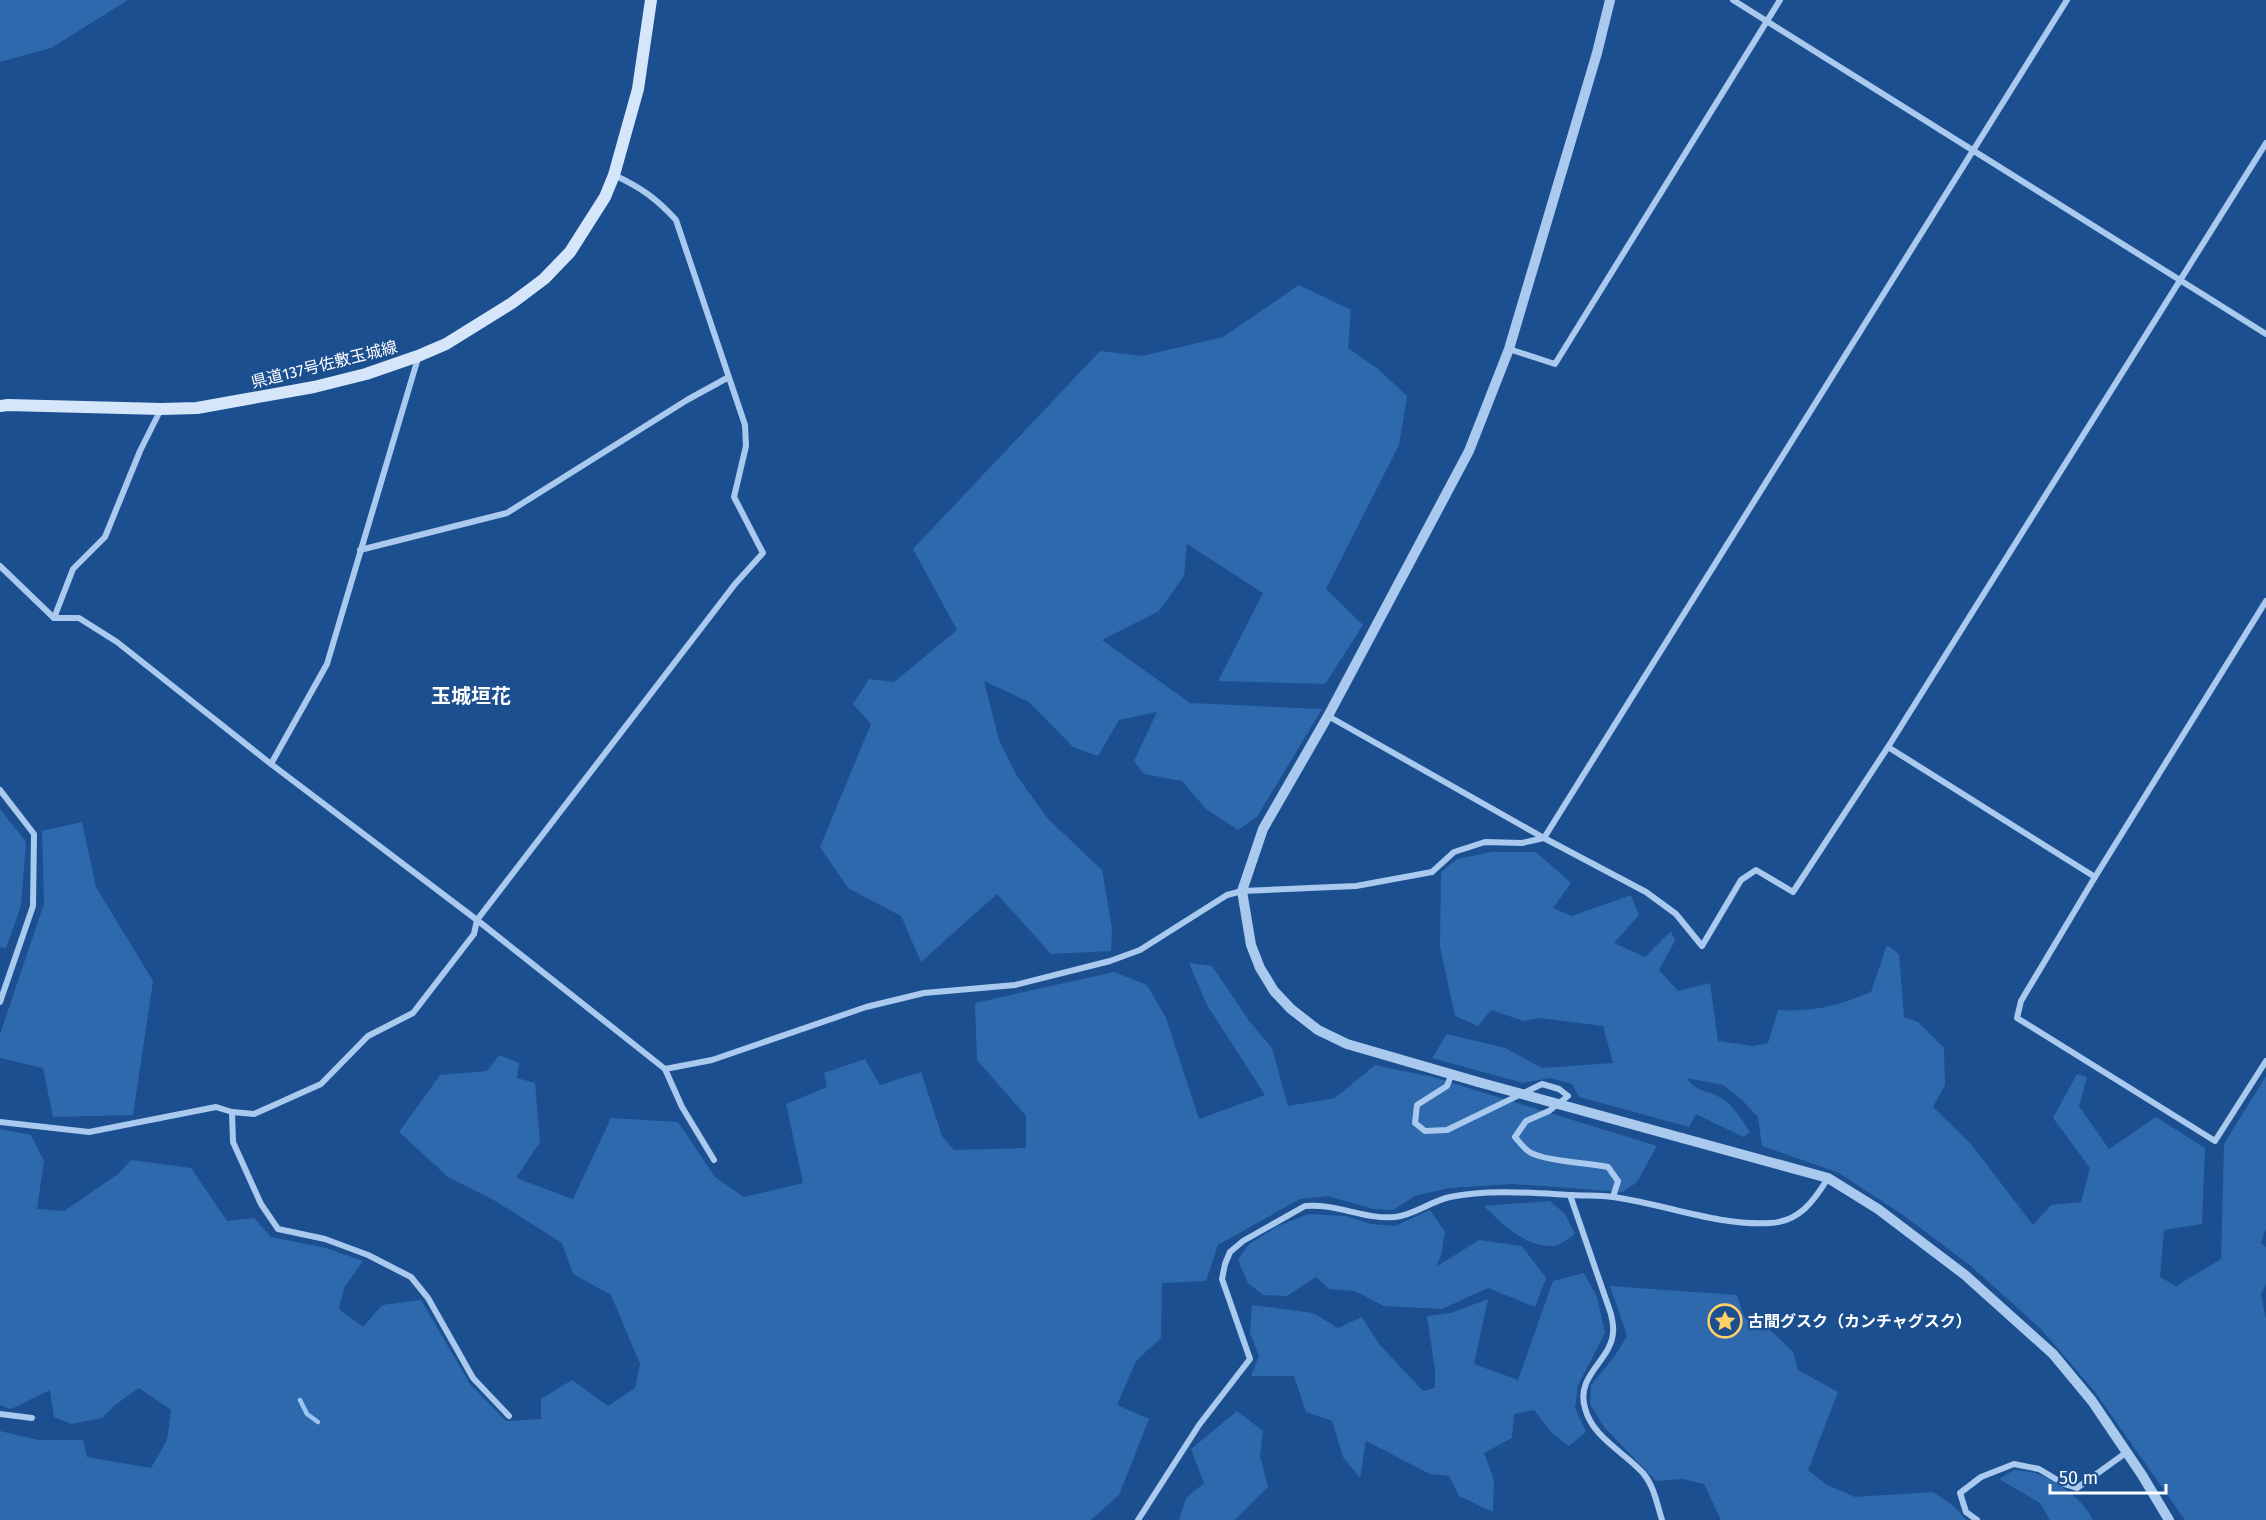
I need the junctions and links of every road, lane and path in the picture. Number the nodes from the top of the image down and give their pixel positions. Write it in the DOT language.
graph roads {
  1 [pos="651,0"];
  2 [pos="1610,0"];
  3 [pos="1733,0"];
  4 [pos="1780,0"];
  5 [pos="2067,0"];
  6 [pos="1767,21"];
  7 [pos="2266,143"];
  8 [pos="1974,151"];
  9 [pos="614,175"];
  10 [pos="2182,281"];
  11 [pos="2266,333"];
  12 [pos="1509,350"];
  13 [pos="418,356"];
  14 [pos="727,378"];
  15 [pos="0,406"];
  16 [pos="161,409"];
  17 [pos="360,550"];
  18 [pos="0,566"];
  19 [pos="2266,601"];
  20 [pos="54,618"];
  21 [pos="1328,716"];
  22 [pos="1888,747"];
  23 [pos="271,764"];
  24 [pos="0,790"];
  25 [pos="1544,838"];
  26 [pos="2096,877"];
  27 [pos="1242,891"];
  28 [pos="477,920"];
  29 [pos="0,1002"];
  30 [pos="2266,1061"];
  31 [pos="665,1069"];
  32 [pos="1452,1072"];
  33 [pos="232,1112"];
  34 [pos="0,1122"];
  35 [pos="714,1160"];
  36 [pos="1828,1178"];
  37 [pos="1570,1195"];
  38 [pos="1613,1197"];
  39 [pos="0,1414"];
  40 [pos="509,1416"];
  41 [pos="32,1418"];
  42 [pos="2127,1452"];
  43 [pos="1138,1520"];
  44 [pos="1662,1520"];
  45 [pos="1977,1520"];
  46 [pos="2169,1520"];
  1 -- 9 [label="main road, 県道137号佐敷玉城線"];
  2 -- 12 [label="street"];
  3 -- 6 [label="street"];
  4 -- 6 [label="street"];
  5 -- 8 [label="street"];
  6 -- 8 [label="street"];
  6 -- 12 [label="street"];
  7 -- 10 [label="street"];
  8 -- 10 [label="street"];
  8 -- 25 [label="street"];
  9 -- 13 [label="main road, 県道137号佐敷玉城線"];
  9 -- 14 [label="street"];
  10 -- 11 [label="street"];
  10 -- 22 [label="street"];
  12 -- 21 [label="street"];
  13 -- 16 [label="main road, 県道137号佐敷玉城線"];
  13 -- 17 [label="street"];
  14 -- 17 [label="street"];
  14 -- 28 [label="street"];
  15 -- 16 [label="main road, 県道137号佐敷玉城線"];
  16 -- 20 [label="street"];
  17 -- 23 [label="street"];
  18 -- 20 [label="street"];
  19 -- 26 [label="street"];
  20 -- 23 [label="street"];
  21 -- 25 [label="street"];
  21 -- 27 [label="street"];
  22 -- 25 [label="street"];
  22 -- 26 [label="street"];
  23 -- 28 [label="street"];
  24 -- 29 [label="street"];
  25 -- 27 [label="street"];
  26 -- 30 [label="street"];
  27 -- 31 [label="street"];
  27 -- 32 [label="street"];
  28 -- 31 [label="street"];
  28 -- 33 [label="street"];
  31 -- 35 [label="street"];
  32 -- 36 [label="street, bridge"];
  32 -- 38 [label="street"];
  33 -- 34 [label="street"];
  33 -- 40 [label="street"];
  36 -- 38 [label="street"];
  36 -- 42 [label="street"];
  37 -- 38 [label="street"];
  37 -- 43 [label="street"];
  37 -- 44 [label="street"];
  39 -- 41 [label="street"];
  42 -- 45 [label="street"];
  42 -- 46 [label="street"];
}
